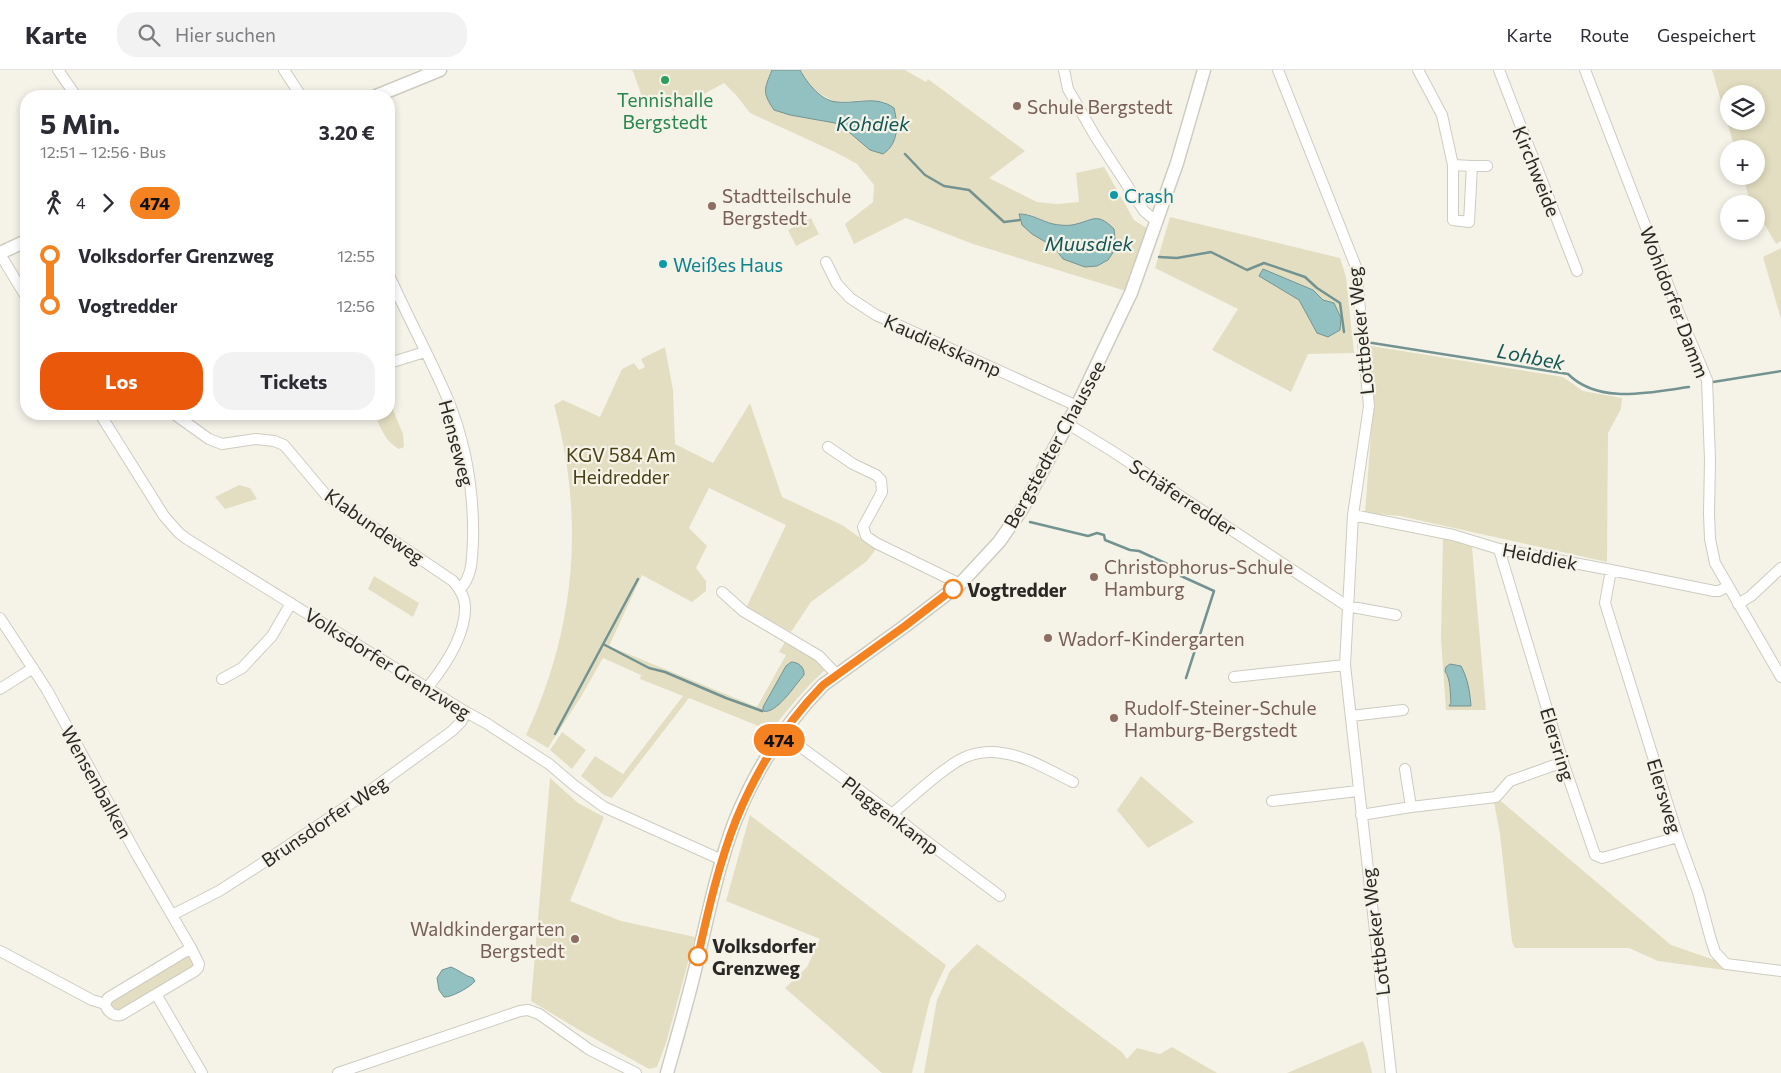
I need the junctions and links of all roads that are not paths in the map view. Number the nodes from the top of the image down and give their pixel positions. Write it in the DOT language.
graph roads {
  1 [pos="58,70"];
  2 [pos="284,70"];
  3 [pos="440,70"];
  4 [pos="1064,70"];
  5 [pos="1204,70"];
  6 [pos="1278,70"];
  7 [pos="1418,70"];
  8 [pos="1499,70"];
  9 [pos="1584,70"];
  10 [pos="72,90"];
  11 [pos="297,90"];
  12 [pos="391,90"];
  13 [pos="1453,164"];
  14 [pos="1472,166"];
  15 [pos="1487,166"];
  16 [pos="1157,222"];
  17 [pos="20,244"];
  18 [pos="0,254"];
  19 [pos="826,262"];
  20 [pos="1577,271"];
  21 [pos="20,286"];
  22 [pos="395,288"];
  23 [pos="425,352"];
  24 [pos="395,361"];
  25 [pos="1077,406"];
  26 [pos="104,420"];
  27 [pos="182,420"];
  28 [pos="1068,424"];
  29 [pos="828,447"];
  30 [pos="1353,515"];
  31 [pos="1498,549"];
  32 [pos="1781,568"];
  33 [pos="1611,570"];
  34 [pos="960,584"];
  35 [pos="1728,586"];
  36 [pos="460,589"];
  37 [pos="722,592"];
  38 [pos="291,603"];
  39 [pos="1738,604"];
  40 [pos="1347,606"];
  41 [pos="1396,614"];
  42 [pos="0,618"];
  43 [pos="1345,665"];
  44 [pos="33,668"];
  45 [pos="837,675"];
  46 [pos="1234,676"];
  47 [pos="1781,677"];
  48 [pos="222,679"];
  49 [pos="428,687"];
  50 [pos="0,689"];
  51 [pos="1403,710"];
  52 [pos="466,712"];
  53 [pos="1351,716"];
  54 [pos="782,734"];
  55 [pos="1563,762"];
  56 [pos="1405,769"];
  57 [pos="1073,782"];
  58 [pos="1358,791"];
  59 [pos="1272,801"];
  60 [pos="1411,807"];
  61 [pos="892,814"];
  62 [pos="1361,815"];
  63 [pos="1678,837"];
  64 [pos="722,860"];
  65 [pos="1000,896"];
  66 [pos="172,915"];
  67 [pos="191,948"];
  68 [pos="0,951"];
  69 [pos="1781,971"];
  70 [pos="156,994"];
  71 [pos="105,1004"];
  72 [pos="202,1073"];
  73 [pos="338,1073"];
  74 [pos="636,1073"];
  75 [pos="667,1073"];
  76 [pos="1392,1073"];
  1 -- 10 [label="street"];
  2 -- 11 [label="street"];
  3 -- 12 [label="main road"];
  4 -- 16 [label="street"];
  5 -- 16 [label="main road, Bergstedter Chaussee"];
  6 -- 30 [label="street, Lottbeker Weg"];
  7 -- 13 [label="street"];
  8 -- 20 [label="street, Kirchweide"];
  9 -- 35 [label="street, Wohldorfer Damm"];
  13 -- 14 [label="street"];
  13 -- 14 [label="street"];
  14 -- 15 [label="street"];
  16 -- 25 [label="main road, Bergstedter Chaussee"];
  17 -- 18 [label="main road"];
  18 -- 21 [label="street"];
  19 -- 25 [label="street, Kaudiekskamp"];
  22 -- 23 [label="street, Henseweg"];
  23 -- 24 [label="street"];
  23 -- 36 [label="street, Henseweg"];
  25 -- 28 [label="main road, Bergstedter Chaussee"];
  26 -- 38 [label="street, Volksdorfer Grenzweg"];
  27 -- 36 [label="street, Klabundeweg"];
  28 -- 34 [label="main road, Bergstedter Chaussee"];
  28 -- 40 [label="street, Schäferredder"];
  29 -- 34 [label="street"];
  30 -- 31 [label="street, Heiddiek"];
  30 -- 40 [label="street, Lottbeker Weg"];
  31 -- 33 [label="street, Heiddiek"];
  31 -- 55 [label="street, Elersring"];
  32 -- 39 [label="street"];
  33 -- 35 [label="street, Heiddiek"];
  33 -- 63 [label="street, Elersweg"];
  34 -- 45 [label="main road, Bergstedter Chaussee"];
  35 -- 39 [label="street, Wohldorfer Damm"];
  36 -- 49 [label="street"];
  37 -- 45 [label="street"];
  38 -- 48 [label="street"];
  38 -- 49 [label="street, Volksdorfer Grenzweg"];
  39 -- 47 [label="street, Wohldorfer Damm"];
  40 -- 41 [label="street"];
  40 -- 43 [label="street, Lottbeker Weg"];
  42 -- 44 [label="street, Wensenbalken"];
  43 -- 46 [label="street"];
  43 -- 53 [label="street, Lottbeker Weg"];
  44 -- 50 [label="street"];
  44 -- 66 [label="street, Wensenbalken"];
  45 -- 54 [label="main road, Bergstedter Chaussee"];
  49 -- 52 [label="street, Volksdorfer Grenzweg"];
  51 -- 53 [label="street"];
  52 -- 64 [label="street, Volksdorfer Grenzweg"];
  52 -- 66 [label="street, Brunsdorfer Weg"];
  53 -- 58 [label="street, Lottbeker Weg"];
  54 -- 61 [label="street, Plaggenkamp"];
  54 -- 64 [label="main road, Bergstedter Chaussee"];
  55 -- 60 [label="street"];
  55 -- 63 [label="street, Elersring"];
  56 -- 60 [label="street"];
  57 -- 61 [label="street"];
  58 -- 59 [label="street"];
  58 -- 62 [label="street, Lottbeker Weg"];
  60 -- 62 [label="street"];
  61 -- 65 [label="street, Plaggenkamp"];
  62 -- 76 [label="street, Lottbeker Weg"];
  63 -- 69 [label="street, Elersweg"];
  64 -- 75 [label="main road, Bergstedter Chaussee"];
  66 -- 67 [label="street, Wensenbalken"];
  67 -- 70 [label="street, Wensenbalken"];
  67 -- 71 [label="street"];
  68 -- 71 [label="street"];
  70 -- 71 [label="street"];
  70 -- 72 [label="street"];
  73 -- 74 [label="street"];
}
